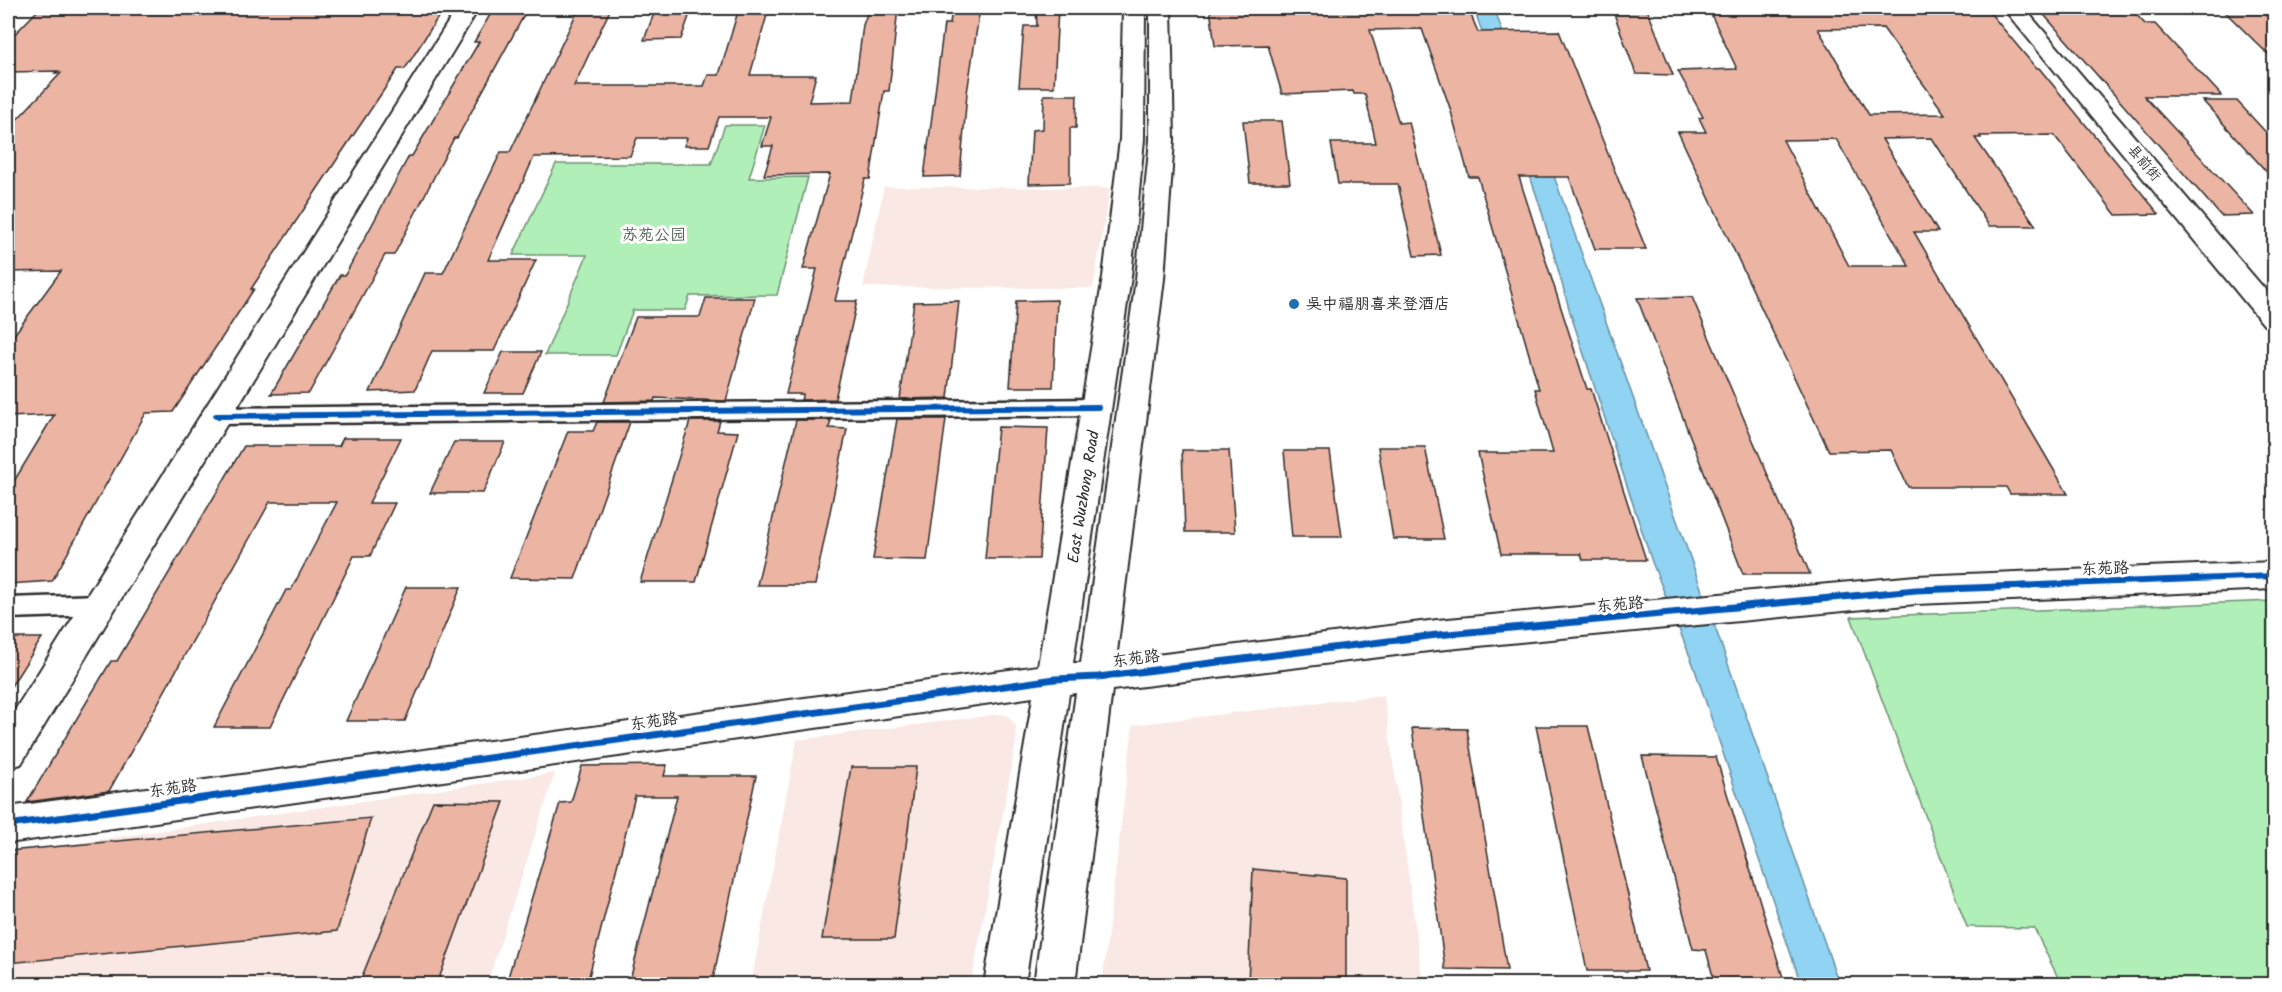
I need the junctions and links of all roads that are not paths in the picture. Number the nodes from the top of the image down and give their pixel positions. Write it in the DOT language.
graph roads {
  1 [pos="468,8"];
  2 [pos="1134,8"];
  3 [pos="1160,8"];
  4 [pos="2013,8"];
  5 [pos="2274,318"];
  6 [pos="1098,407"];
  7 [pos="216,416"];
  8 [pos="2274,576"];
  9 [pos="99,604"];
  10 [pos="8,608"];
  11 [pos="1098,677"];
  12 [pos="1056,679"];
  13 [pos="8,752"];
  14 [pos="8,825"];
  15 [pos="1005,984"];
  16 [pos="1055,984"];
  1 -- 7 [label="street"];
  2 -- 6 [label="street, East Wuzhong Road"];
  3 -- 11 [label="street"];
  4 -- 5 [label="street, 县前街"];
  6 -- 7 [label="street"];
  6 -- 12 [label="street, East Wuzhong Road"];
  7 -- 9 [label="street"];
  8 -- 11 [label="street, 东苑路"];
  9 -- 10 [label="street"];
  9 -- 13 [label="street"];
  11 -- 12 [label="street, 东苑路"];
  11 -- 16 [label="street"];
  12 -- 14 [label="street, 东苑路"];
  12 -- 15 [label="street, East Wuzhong Road"];
}
